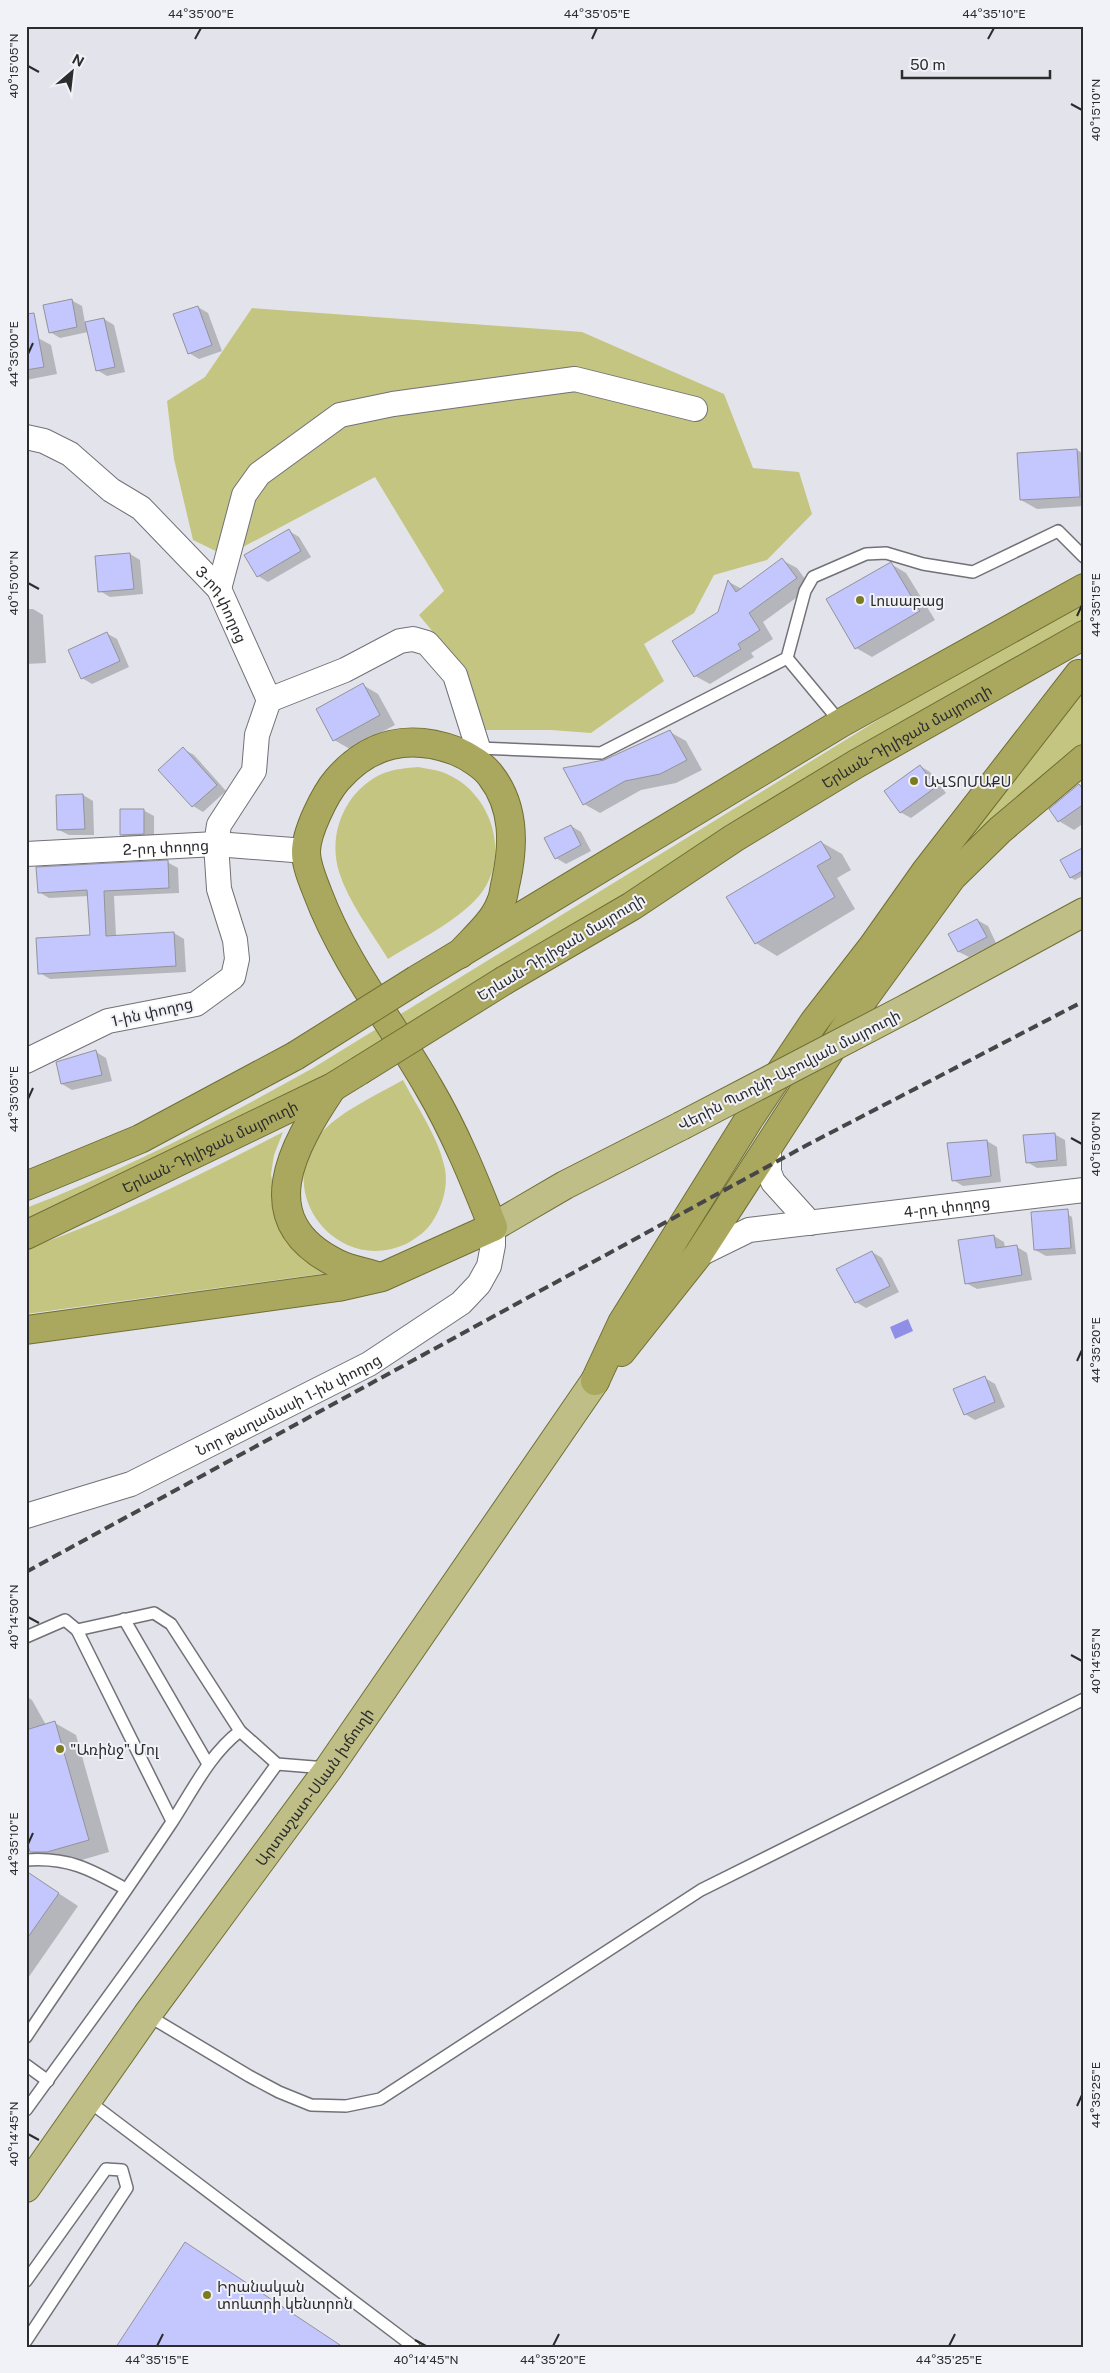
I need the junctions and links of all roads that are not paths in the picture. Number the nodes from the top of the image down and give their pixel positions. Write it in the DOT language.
graph roads {
  1 [pos="695,409"];
  2 [pos="26,437"];
  3 [pos="1084,557"];
  4 [pos="1084,588"];
  5 [pos="219,589"];
  6 [pos="1084,635"];
  7 [pos="787,658"];
  8 [pos="1079,674"];
  9 [pos="269,700"];
  10 [pos="841,723"];
  11 [pos="472,751"];
  12 [pos="1084,759"];
  13 [pos="216,844"];
  14 [pos="306,851"];
  15 [pos="26,854"];
  16 [pos="1084,912"];
  17 [pos="460,954"];
  18 [pos="26,1062"];
  19 [pos="333,1087"];
  20 [pos="769,1147"];
  21 [pos="26,1186"];
  22 [pos="1084,1190"];
  23 [pos="810,1223"];
  24 [pos="493,1227"];
  25 [pos="26,1235"];
  26 [pos="698,1255"];
  27 [pos="382,1277"];
  28 [pos="26,1330"];
  29 [pos="595,1381"];
  30 [pos="26,1516"];
  31 [pos="124,1619"];
  32 [pos="77,1630"];
  33 [pos="26,1637"];
  34 [pos="1084,1700"];
  35 [pos="240,1732"];
  36 [pos="208,1764"];
  37 [pos="277,1764"];
  38 [pos="329,1768"];
  39 [pos="172,1821"];
  40 [pos="26,1860"];
  41 [pos="126,1889"];
  42 [pos="147,2015"];
  43 [pos="26,2037"];
  44 [pos="26,2065"];
  45 [pos="48,2081"];
  46 [pos="87,2100"];
  47 [pos="26,2110"];
  48 [pos="26,2188"];
  49 [pos="26,2281"];
  50 [pos="26,2340"];
  51 [pos="414,2347"];
  1 -- 5 [label="street"];
  2 -- 5 [label="street, 3-րդ փողոց"];
  3 -- 7 [label="lane"];
  4 -- 10 [label="highway"];
  5 -- 9 [label="street, 3-րդ փողոց"];
  6 -- 19 [label="highway, Երևան-Դիլիջան մայրուղի, bridge"];
  7 -- 10 [label="lane"];
  7 -- 11 [label="lane"];
  8 -- 29 [label="highway"];
  9 -- 11 [label="street"];
  9 -- 13 [label="street"];
  10 -- 17 [label="highway"];
  11 -- 14 [label="highway"];
  11 -- 17 [label="highway"];
  12 -- 20 [label="highway"];
  13 -- 14 [label="street, 2-րդ փողոց"];
  13 -- 15 [label="street, 2-րդ փողոց"];
  13 -- 18 [label="street, 1-ին փողոց"];
  14 -- 24 [label="highway"];
  16 -- 24 [label="main road, Վերին Պտղնի-Աբովյան մայրուղի, bridge"];
  17 -- 21 [label="highway, bridge"];
  19 -- 25 [label="highway, Երևան-Դիլիջան մայրուղի"];
  19 -- 27 [label="highway"];
  20 -- 23 [label="street"];
  20 -- 26 [label="highway"];
  22 -- 23 [label="street, 4-րդ փողոց"];
  23 -- 26 [label="street, 4-րդ փողոց"];
  24 -- 27 [label="highway"];
  24 -- 30 [label="street, Նոր թաղամասի 1-ին փողոց"];
  26 -- 29 [label="highway"];
  27 -- 28 [label="highway"];
  29 -- 38 [label="main road, Արտաշատ-Սևան խճուղի"];
  31 -- 32 [label="lane"];
  31 -- 35 [label="lane"];
  31 -- 36 [label="lane"];
  32 -- 33 [label="lane"];
  32 -- 39 [label="lane"];
  34 -- 42 [label="lane"];
  35 -- 36 [label="lane"];
  35 -- 37 [label="lane"];
  36 -- 39 [label="lane"];
  37 -- 38 [label="lane"];
  37 -- 45 [label="lane"];
  38 -- 42 [label="main road, Արտաշատ-Սևան խճուղի"];
  39 -- 41 [label="lane"];
  40 -- 41 [label="lane"];
  41 -- 43 [label="lane"];
  42 -- 46 [label="main road, Արտաշատ-Սևան խճուղի"];
  44 -- 45 [label="lane"];
  45 -- 47 [label="lane"];
  46 -- 48 [label="main road, Արտաշատ-Սևան խճուղի"];
  46 -- 51 [label="lane"];
  49 -- 50 [label="lane"];
}
